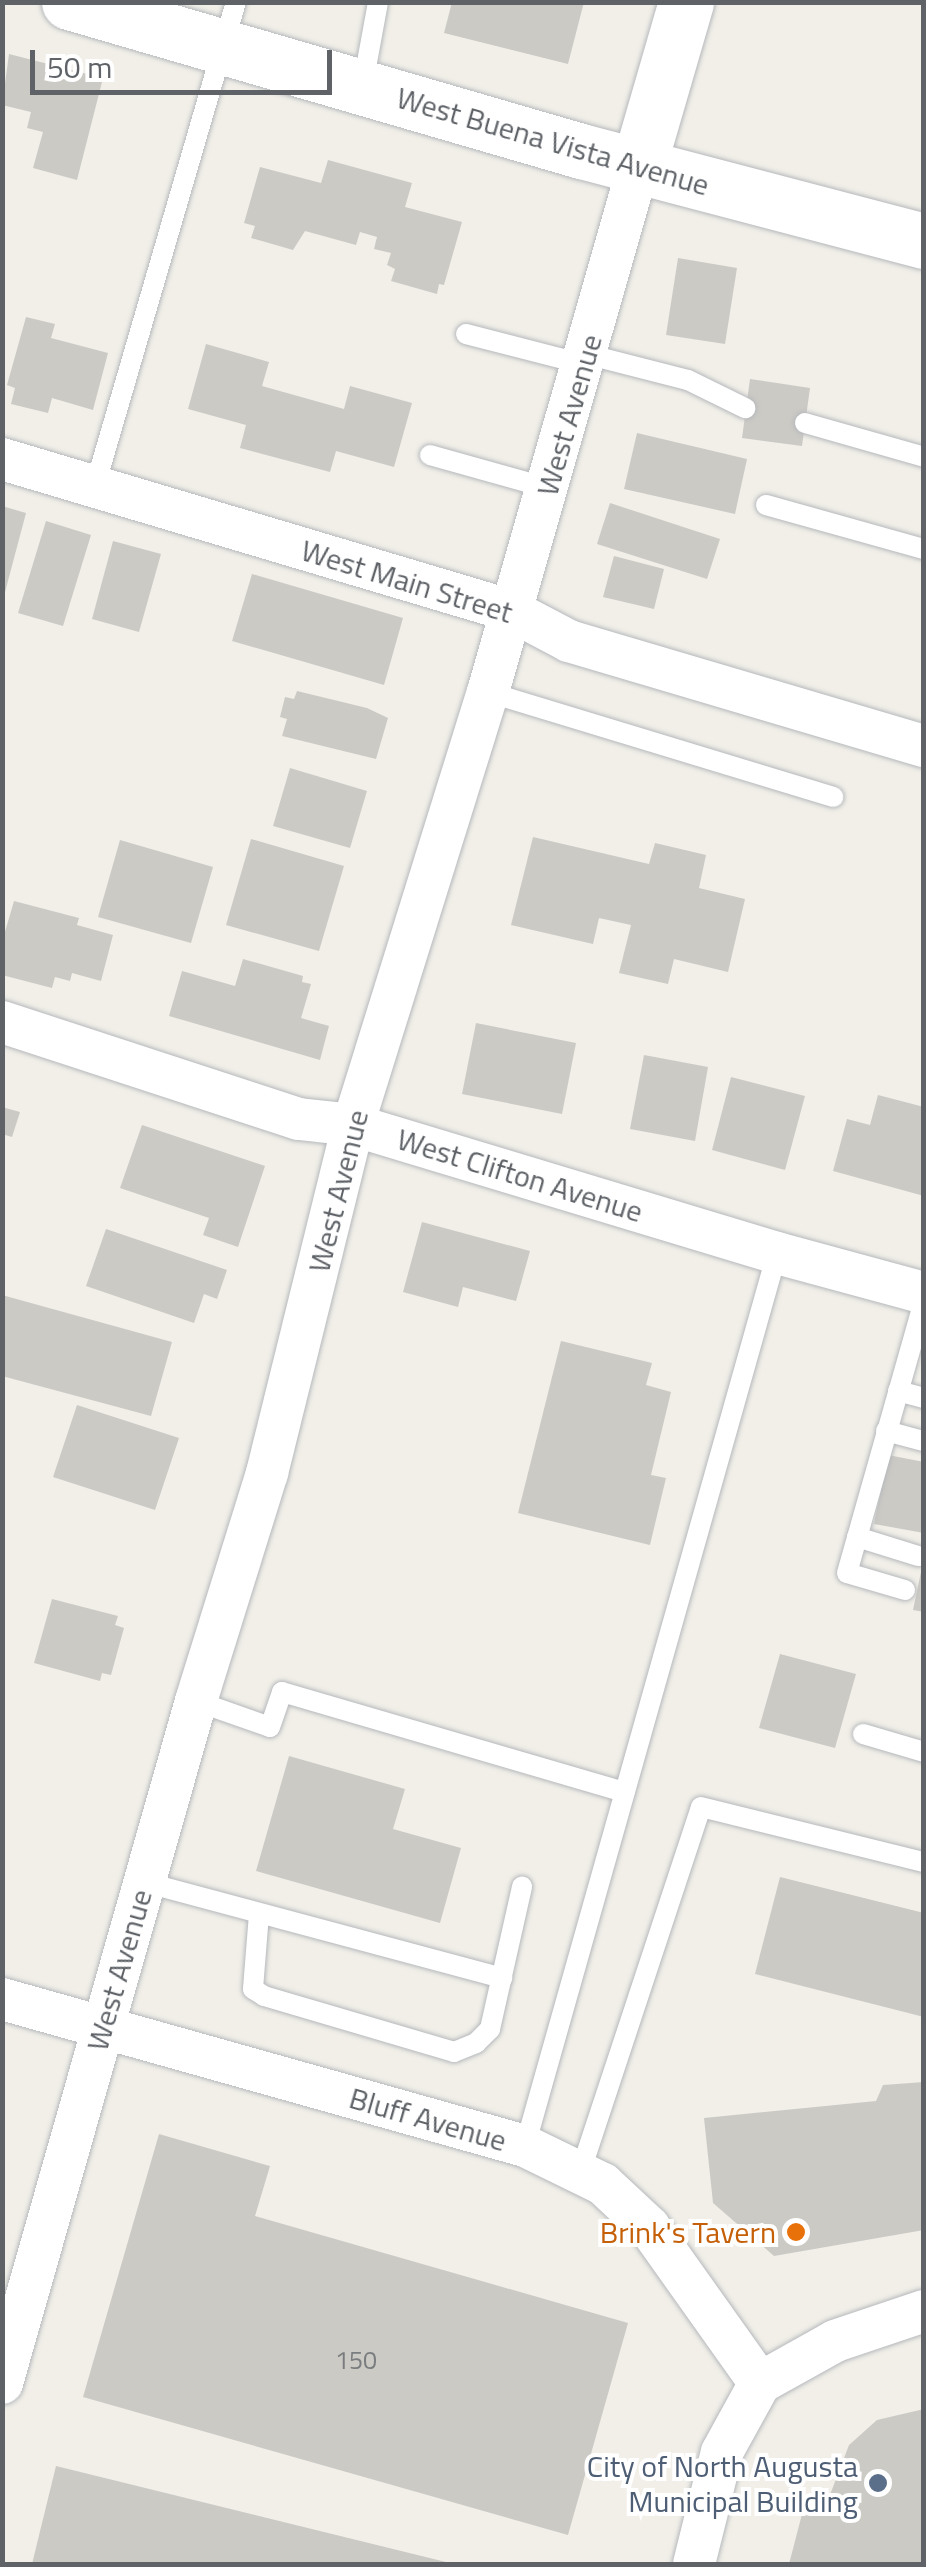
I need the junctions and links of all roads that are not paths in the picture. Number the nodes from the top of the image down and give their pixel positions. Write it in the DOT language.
graph roads {
  1 [pos="69,2"];
  2 [pos="378,2"];
  3 [pos="686,2"];
  4 [pos="230,25"];
  5 [pos="362,87"];
  6 [pos="639,164"];
  7 [pos="924,241"];
  8 [pos="466,334"];
  9 [pos="585,359"];
  10 [pos="746,408"];
  11 [pos="805,424"];
  12 [pos="430,455"];
  13 [pos="924,457"];
  14 [pos="2,458"];
  15 [pos="95,486"];
  16 [pos="548,488"];
  17 [pos="766,505"];
  18 [pos="924,548"];
  19 [pos="512,612"];
  20 [pos="488,692"];
  21 [pos="924,746"];
  22 [pos="833,797"];
  23 [pos="2,1022"];
  24 [pos="354,1125"];
  25 [pos="777,1253"];
  26 [pos="924,1292"];
  27 [pos="924,1301"];
  28 [pos="915,1364"];
  29 [pos="898,1391"];
  30 [pos="924,1398"];
  31 [pos="886,1431"];
  32 [pos="924,1441"];
  33 [pos="857,1536"];
  34 [pos="918,1556"];
  35 [pos="905,1590"];
  36 [pos="196,1701"];
  37 [pos="863,1734"];
  38 [pos="924,1752"];
  39 [pos="625,1792"];
  40 [pos="924,1862"];
  41 [pos="144,1882"];
  42 [pos="522,1888"];
  43 [pos="259,1914"];
  44 [pos="502,1978"];
  45 [pos="2,1999"];
  46 [pos="102,2028"];
  47 [pos="525,2146"];
  48 [pos="580,2172"];
  49 [pos="924,2311"];
  50 [pos="2,2383"];
  51 [pos="760,2384"];
  52 [pos="694,2564"];
  1 -- 4 [label="street, West Buena Vista Avenue"];
  2 -- 5 [label="lane"];
  3 -- 6 [label="street, West Avenue"];
  4 -- 5 [label="street, West Buena Vista Avenue"];
  4 -- 15 [label="lane"];
  5 -- 6 [label="street, West Buena Vista Avenue"];
  6 -- 7 [label="street, West Buena Vista Avenue"];
  6 -- 9 [label="street, West Avenue"];
  8 -- 9 [label="lane"];
  9 -- 10 [label="lane"];
  9 -- 16 [label="street, West Avenue"];
  11 -- 13 [label="lane"];
  12 -- 16 [label="lane"];
  14 -- 15 [label="street, West Main Street"];
  15 -- 19 [label="street, West Main Street"];
  16 -- 19 [label="street, West Avenue"];
  17 -- 18 [label="lane"];
  19 -- 20 [label="street, West Avenue"];
  19 -- 21 [label="street, West Main Street"];
  20 -- 22 [label="lane"];
  20 -- 24 [label="street, West Avenue"];
  23 -- 24 [label="street, West Clifton Avenue"];
  24 -- 25 [label="street, West Clifton Avenue"];
  24 -- 36 [label="street, West Avenue"];
  25 -- 26 [label="street, West Clifton Avenue"];
  25 -- 39 [label="lane"];
  27 -- 28 [label="lane"];
  28 -- 29 [label="lane"];
  29 -- 30 [label="lane"];
  29 -- 31 [label="lane"];
  31 -- 32 [label="lane"];
  31 -- 33 [label="lane"];
  33 -- 34 [label="lane"];
  33 -- 35 [label="lane"];
  36 -- 39 [label="lane"];
  36 -- 41 [label="street, West Avenue"];
  37 -- 38 [label="lane"];
  39 -- 47 [label="lane"];
  40 -- 48 [label="lane"];
  41 -- 43 [label="lane"];
  41 -- 46 [label="street, West Avenue"];
  42 -- 44 [label="lane"];
  43 -- 44 [label="lane"];
  43 -- 44 [label="lane"];
  45 -- 46 [label="street, Bluff Avenue"];
  46 -- 47 [label="street, Bluff Avenue"];
  46 -- 50 [label="street, West Avenue"];
  47 -- 48 [label="street, Bluff Avenue"];
  48 -- 51 [label="street, Bluff Avenue"];
  49 -- 51 [label="street"];
  51 -- 52 [label="street"];
}
